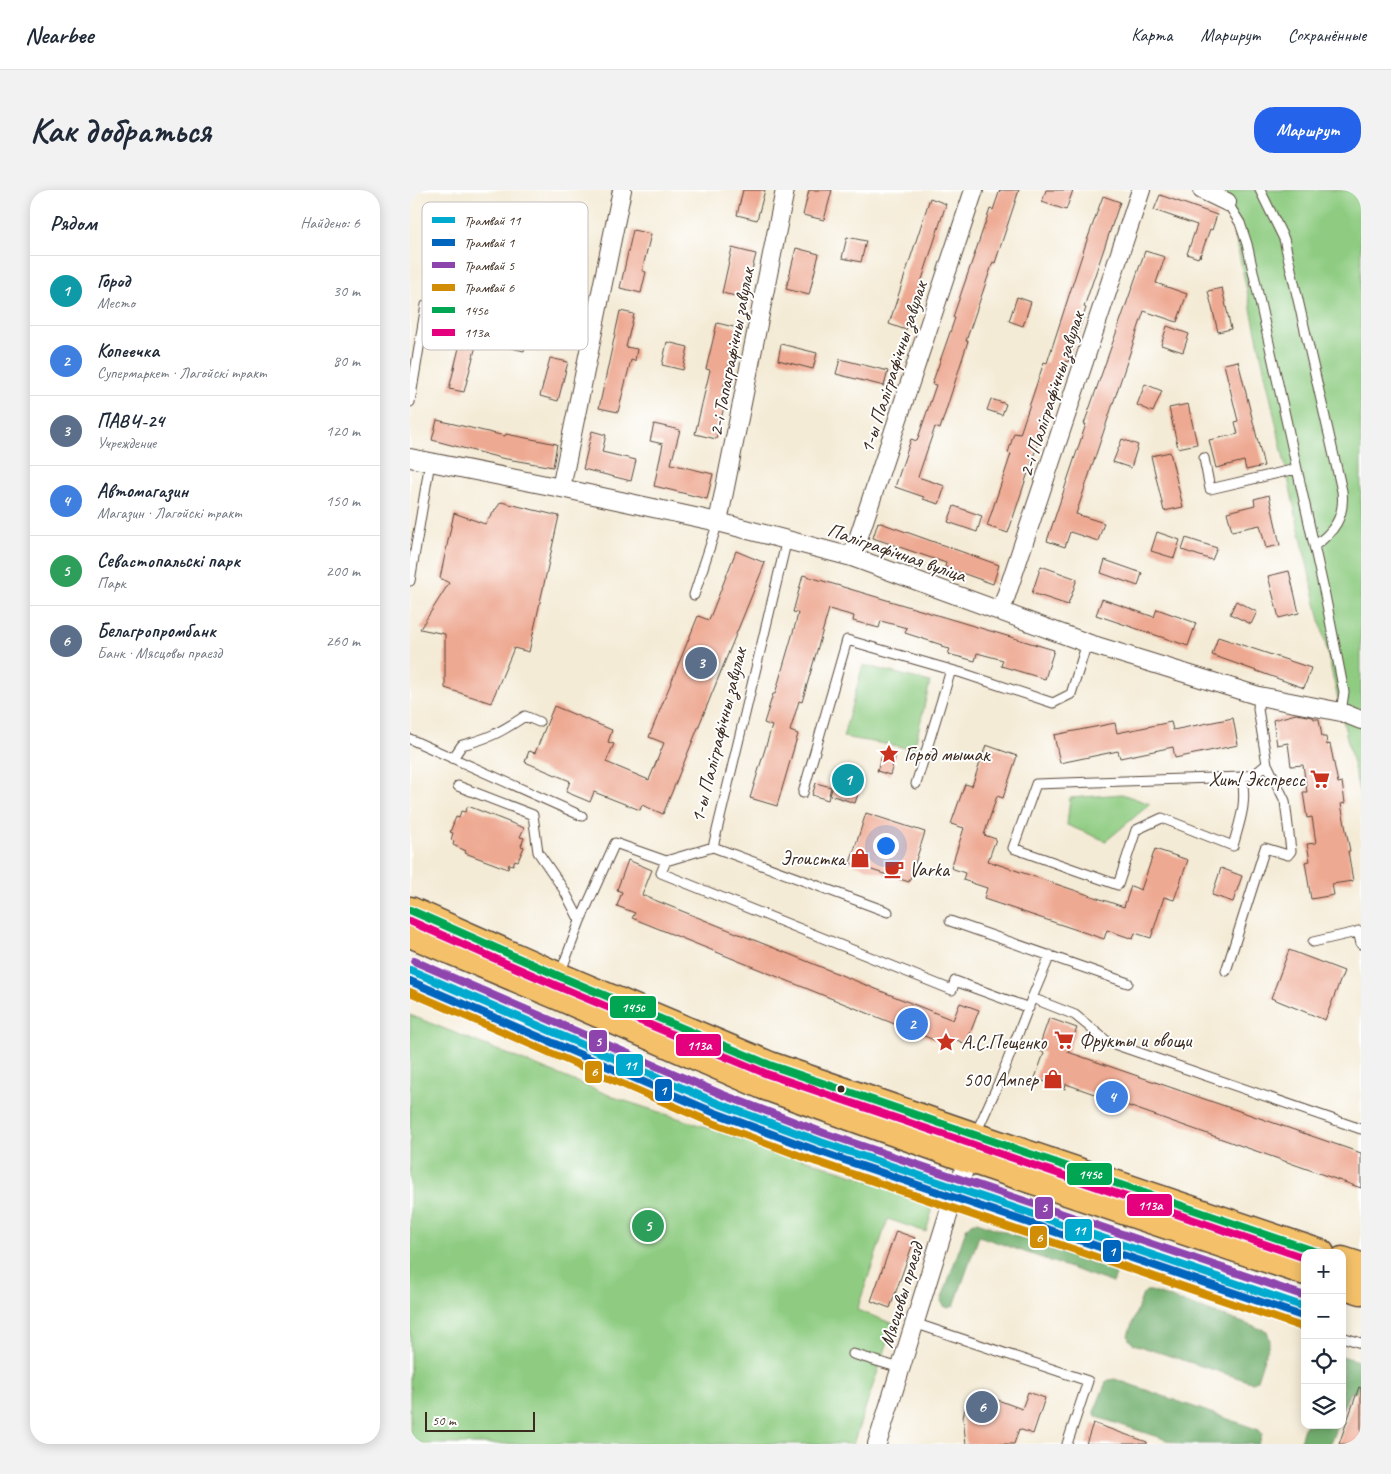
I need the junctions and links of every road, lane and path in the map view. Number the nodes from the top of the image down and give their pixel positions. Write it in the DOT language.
graph roads {
  1 [pos="622,190"];
  2 [pos="785,190"];
  3 [pos="974,190"];
  4 [pos="1141,190"];
  5 [pos="1202,190"];
  6 [pos="1260,190"];
  7 [pos="1227,202"];
  8 [pos="422,329"];
  9 [pos="410,402"];
  10 [pos="410,458"];
  11 [pos="1204,458"];
  12 [pos="430,462"];
  13 [pos="1296,469"];
  14 [pos="561,488"];
  15 [pos="718,522"];
  16 [pos="787,540"];
  17 [pos="1314,546"];
  18 [pos="852,557"];
  19 [pos="410,580"];
  20 [pos="694,595"];
  21 [pos="1001,611"];
  22 [pos="1087,642"];
  23 [pos="951,670"];
  24 [pos="1259,696"];
  25 [pos="1341,712"];
  26 [pos="1361,720"];
  27 [pos="539,722"];
  28 [pos="410,739"];
  29 [pos="453,758"];
  30 [pos="1267,764"];
  31 [pos="1242,777"];
  32 [pos="916,784"];
  33 [pos="458,786"];
  34 [pos="803,794"];
  35 [pos="582,816"];
  36 [pos="713,847"];
  37 [pos="666,861"];
  38 [pos="410,910"];
  39 [pos="888,912"];
  40 [pos="580,921"];
  41 [pos="950,921"];
  42 [pos="1360,931"];
  43 [pos="410,934"];
  44 [pos="1313,942"];
  45 [pos="1361,944"];
  46 [pos="1050,956"];
  47 [pos="1226,971"];
  48 [pos="559,976"];
  49 [pos="1128,983"];
  50 [pos="410,991"];
  51 [pos="1032,998"];
  52 [pos="1029,1008"];
  53 [pos="1361,1129"];
  54 [pos="971,1148"];
  55 [pos="953,1199"];
  56 [pos="1308,1249"];
  57 [pos="1346,1261"];
  58 [pos="1361,1266"];
  59 [pos="1301,1271"];
  60 [pos="1346,1286"];
  61 [pos="1361,1291"];
  62 [pos="914,1323"];
  63 [pos="1301,1323"];
  64 [pos="1346,1338"];
  65 [pos="1361,1343"];
  66 [pos="853,1354"];
  67 [pos="900,1368"];
  68 [pos="876,1444"];
  69 [pos="1066,1444"];
  1 -- 14 [label="street"];
  2 -- 15 [label="street, 2-і Тапаграфічны завулак"];
  3 -- 18 [label="street, 1-ы Паліграфічны завулак"];
  4 -- 21 [label="street, 2-і Паліграфічны завулак"];
  5 -- 7 [label="street"];
  6 -- 17 [label="lane"];
  7 -- 13 [label="lane"];
  8 -- 9 [label="lane"];
  10 -- 12 [label="street, Паліграфічная вуліца"];
  11 -- 13 [label="lane"];
  12 -- 14 [label="street, Паліграфічная вуліца"];
  12 -- 19 [label="lane"];
  13 -- 17 [label="lane"];
  14 -- 15 [label="street, Паліграфічная вуліца"];
  15 -- 16 [label="street, Паліграфічная вуліца"];
  15 -- 20 [label="lane"];
  16 -- 18 [label="street, Паліграфічная вуліца"];
  16 -- 36 [label="lane, 1-ы Паліграфічны завулак"];
  17 -- 25 [label="lane"];
  18 -- 21 [label="street, Паліграфічная вуліца"];
  21 -- 22 [label="street, Паліграфічная вуліца"];
  22 -- 23 [label="lane"];
  22 -- 24 [label="street, Паліграфічная вуліца"];
  23 -- 32 [label="lane"];
  23 -- 34 [label="lane"];
  24 -- 25 [label="street, Паліграфічная вуліца"];
  24 -- 30 [label="lane"];
  25 -- 26 [label="street, Паліграфічная вуліца"];
  27 -- 29 [label="lane"];
  28 -- 29 [label="lane"];
  29 -- 35 [label="lane"];
  30 -- 31 [label="lane"];
  30 -- 47 [label="lane"];
  31 -- 31 [label="lane"];
  33 -- 40 [label="lane"];
  36 -- 37 [label="lane"];
  36 -- 39 [label="lane, 1-ы Паліграфічны завулак"];
  37 -- 40 [label="lane"];
  37 -- 52 [label="lane"];
  38 -- 48 [label="main road"];
  40 -- 48 [label="lane"];
  41 -- 46 [label="lane"];
  42 -- 44 [label="lane"];
  42 -- 45 [label="lane"];
  43 -- 54 [label="main road"];
  46 -- 49 [label="lane"];
  46 -- 51 [label="lane"];
  48 -- 54 [label="main road"];
  50 -- 55 [label="lane"];
  51 -- 52 [label="lane"];
  51 -- 53 [label="lane"];
  52 -- 54 [label="lane"];
  54 -- 55 [label="street, Мясцовы праезд"];
  54 -- 56 [label="main road"];
  54 -- 59 [label="main road"];
  55 -- 62 [label="street, Мясцовы праезд"];
  55 -- 63 [label="lane"];
  57 -- 58 [label="main road"];
  60 -- 61 [label="main road"];
  62 -- 67 [label="street, Мясцовы праезд"];
  62 -- 69 [label="lane"];
  64 -- 65 [label="lane"];
  66 -- 67 [label="lane"];
  67 -- 68 [label="street, Мясцовы праезд"];
}
